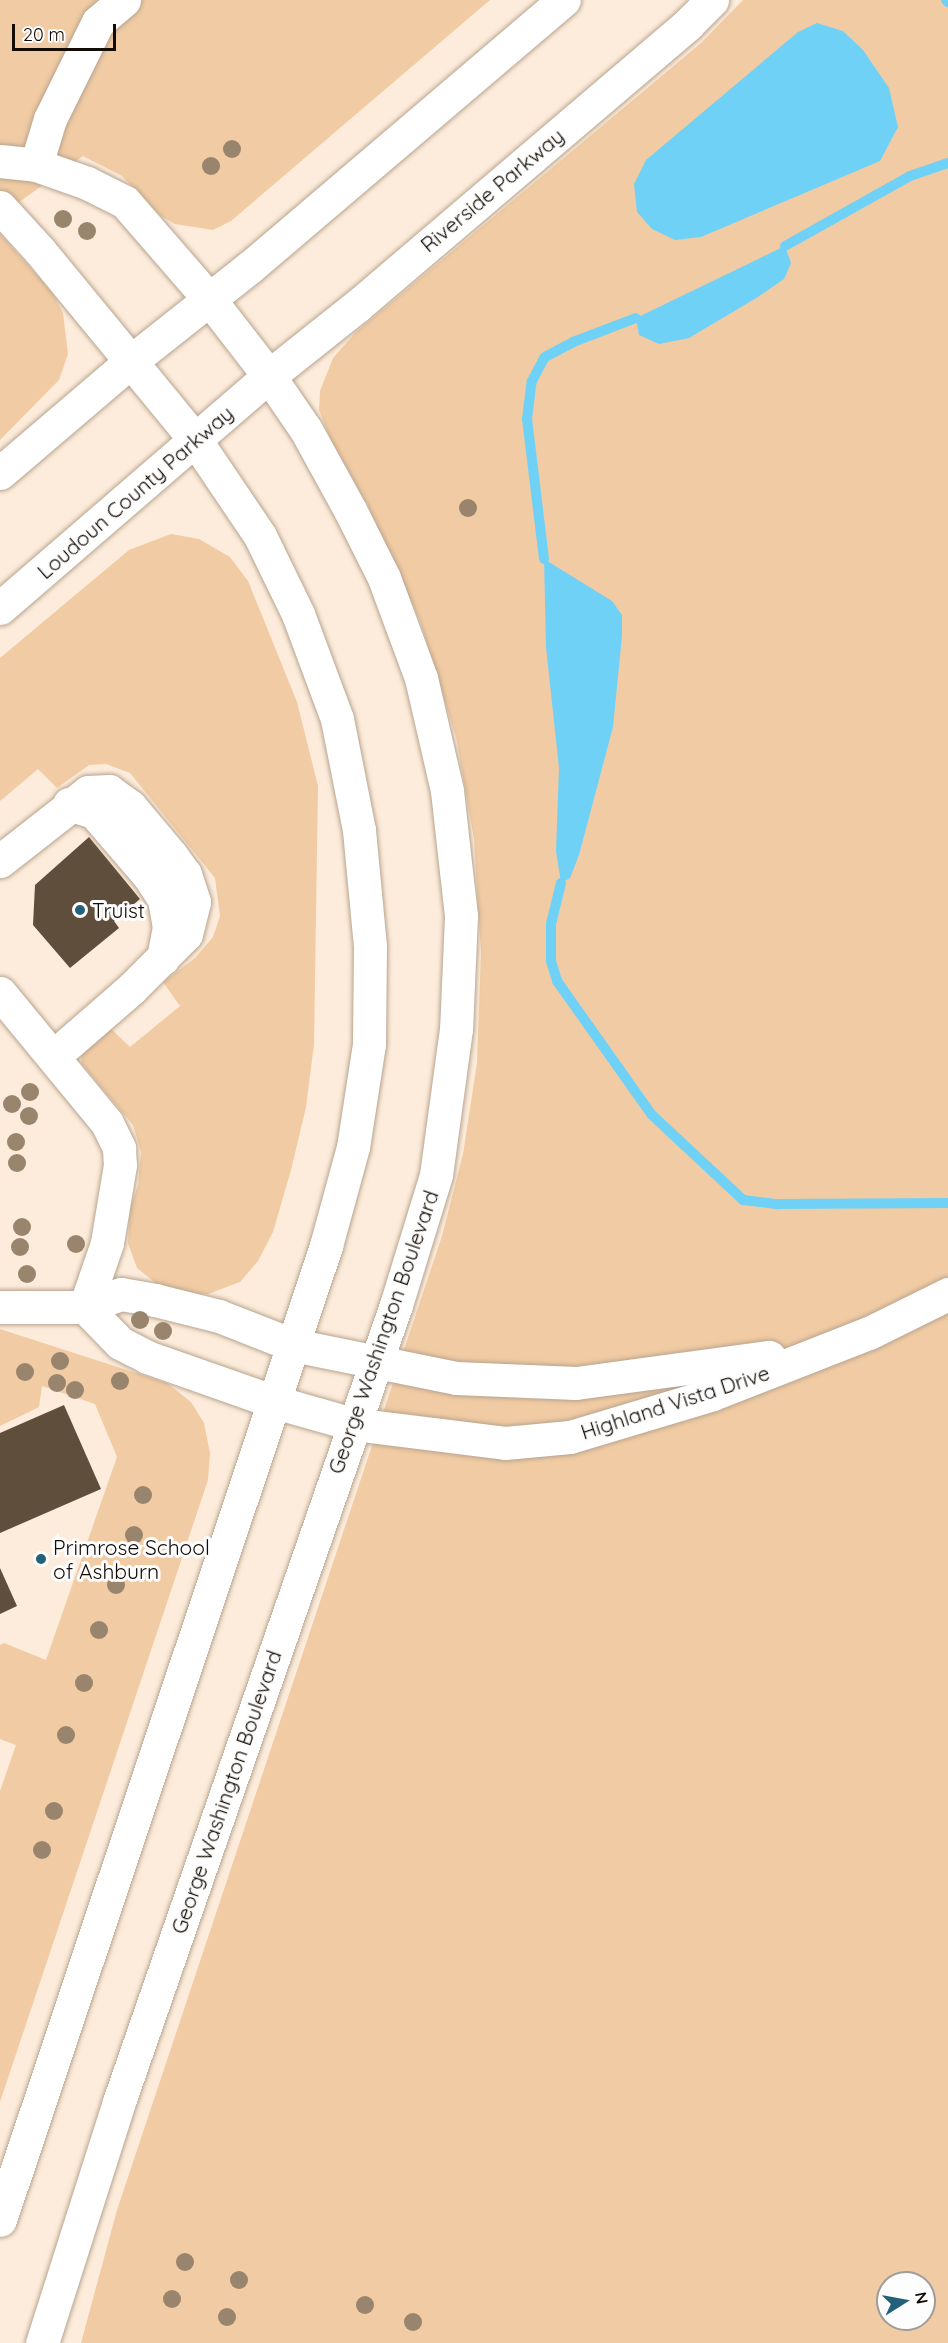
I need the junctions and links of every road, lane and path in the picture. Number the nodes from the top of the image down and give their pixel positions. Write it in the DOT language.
graph roads {
  1 [pos="124,0"];
  2 [pos="564,0"];
  3 [pos="712,0"];
  4 [pos="0,161"];
  5 [pos="36,165"];
  6 [pos="0,207"];
  7 [pos="210,300"];
  8 [pos="130,362"];
  9 [pos="269,376"];
  10 [pos="195,441"];
  11 [pos="0,473"];
  12 [pos="0,609"];
  13 [pos="0,861"];
  14 [pos="0,993"];
  15 [pos="54,1056"];
  16 [pos="948,1294"];
  17 [pos="0,1307"];
  18 [pos="85,1307"];
  19 [pos="293,1345"];
  20 [pos="824,1348"];
  21 [pos="375,1363"];
  22 [pos="275,1402"];
  23 [pos="352,1424"];
  24 [pos="0,2220"];
  25 [pos="42,2343"];
  1 -- 5 [label="street"];
  2 -- 7 [label="street"];
  3 -- 9 [label="street, Riverside Parkway"];
  4 -- 5 [label="street, George Washington Boulevard"];
  5 -- 7 [label="street, George Washington Boulevard"];
  6 -- 8 [label="street"];
  7 -- 8 [label="street"];
  7 -- 9 [label="street, George Washington Boulevard"];
  8 -- 10 [label="street"];
  8 -- 11 [label="street"];
  9 -- 10 [label="street, Loudoun County Parkway"];
  9 -- 21 [label="street, George Washington Boulevard"];
  10 -- 12 [label="street, Loudoun County Parkway"];
  10 -- 19 [label="street"];
  13 -- 15 [label="street"];
  14 -- 15 [label="street"];
  15 -- 18 [label="street"];
  16 -- 20 [label="street, Highland Vista Drive"];
  17 -- 18 [label="street, Highland Vista Drive"];
  18 -- 19 [label="street, Highland Vista Drive"];
  18 -- 22 [label="street, Highland Vista Drive"];
  19 -- 21 [label="street, Highland Vista Drive"];
  19 -- 22 [label="street"];
  20 -- 21 [label="street, Highland Vista Drive"];
  20 -- 23 [label="street, Highland Vista Drive"];
  21 -- 23 [label="street, George Washington Boulevard"];
  22 -- 23 [label="street, Highland Vista Drive"];
  22 -- 24 [label="street"];
  23 -- 25 [label="street, George Washington Boulevard"];
}
